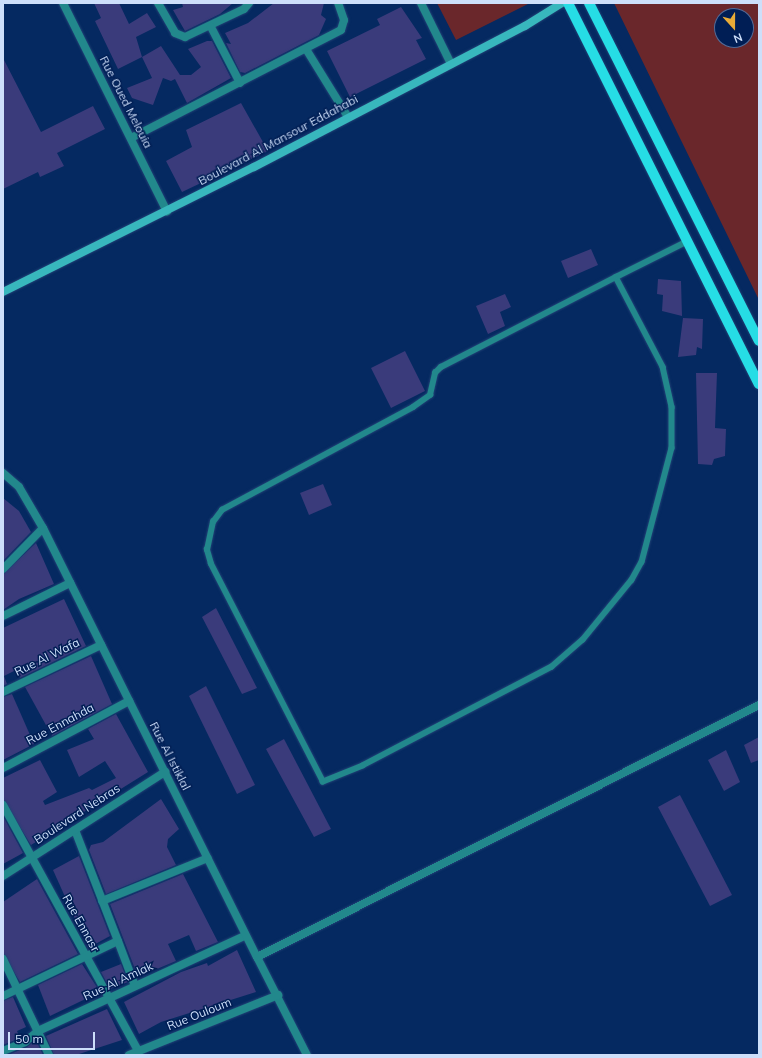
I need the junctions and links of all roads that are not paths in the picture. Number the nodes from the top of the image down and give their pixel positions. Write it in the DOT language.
graph roads {
  1 [pos="63,3"];
  2 [pos="158,3"];
  3 [pos="249,3"];
  4 [pos="338,3"];
  5 [pos="421,3"];
  6 [pos="562,3"];
  7 [pos="568,3"];
  8 [pos="589,3"];
  9 [pos="211,26"];
  10 [pos="306,49"];
  11 [pos="451,64"];
  12 [pos="240,83"];
  13 [pos="348,117"];
  14 [pos="130,138"];
  15 [pos="167,212"];
  16 [pos="688,241"];
  17 [pos="616,277"];
  18 [pos="3,292"];
  19 [pos="759,341"];
  20 [pos="759,384"];
  21 [pos="5,478"];
  22 [pos="43,528"];
  23 [pos="3,569"];
  24 [pos="70,583"];
  25 [pos="3,616"];
  26 [pos="101,645"];
  27 [pos="3,692"];
  28 [pos="129,701"];
  29 [pos="759,705"];
  30 [pos="3,768"];
  31 [pos="165,772"];
  32 [pos="3,805"];
  33 [pos="75,830"];
  34 [pos="32,858"];
  35 [pos="208,858"];
  36 [pos="3,876"];
  37 [pos="102,901"];
  38 [pos="245,936"];
  39 [pos="118,941"];
  40 [pos="257,957"];
  41 [pos="87,958"];
  42 [pos="3,959"];
  43 [pos="136,986"];
  44 [pos="18,990"];
  45 [pos="278,995"];
  46 [pos="3,996"];
  47 [pos="109,999"];
  48 [pos="38,1031"];
  49 [pos="3,1051"];
  50 [pos="138,1052"];
  51 [pos="49,1055"];
  52 [pos="129,1055"];
  53 [pos="307,1055"];
  1 -- 14 [label="street, Rue Oued Melouia"];
  2 -- 9 [label="street"];
  3 -- 9 [label="street"];
  4 -- 10 [label="street"];
  5 -- 11 [label="street"];
  6 -- 11 [label="main road, Boulevard Al Mansour Eddahabi"];
  7 -- 16 [label="main road"];
  8 -- 19 [label="main road"];
  9 -- 12 [label="street"];
  10 -- 12 [label="street"];
  10 -- 13 [label="street"];
  11 -- 13 [label="main road, Boulevard Al Mansour Eddahabi"];
  12 -- 14 [label="street"];
  13 -- 15 [label="main road, Boulevard Al Mansour Eddahabi"];
  14 -- 15 [label="street, Rue Oued Melouia"];
  15 -- 18 [label="main road, Boulevard Al Mansour Eddahabi"];
  16 -- 17 [label="lane"];
  16 -- 20 [label="main road"];
  17 -- 17 [label="lane"];
  21 -- 22 [label="street, Rue Al Istiklal"];
  22 -- 23 [label="street"];
  22 -- 24 [label="street, Rue Al Istiklal"];
  24 -- 25 [label="street"];
  24 -- 26 [label="street, Rue Al Istiklal"];
  26 -- 27 [label="street, Rue Al Wafa"];
  26 -- 28 [label="street, Rue Al Istiklal"];
  28 -- 30 [label="street, Rue Ennahda"];
  28 -- 31 [label="street, Rue Al Istiklal"];
  29 -- 40 [label="street"];
  31 -- 33 [label="street, Boulevard Nebras"];
  31 -- 35 [label="street, Rue Al Istiklal"];
  32 -- 34 [label="street, Rue Ennasr"];
  33 -- 34 [label="street, Boulevard Nebras"];
  33 -- 37 [label="street"];
  34 -- 36 [label="street, Boulevard Nebras"];
  34 -- 41 [label="street, Rue Ennasr"];
  35 -- 37 [label="street"];
  35 -- 38 [label="street, Rue Al Istiklal"];
  37 -- 39 [label="street"];
  38 -- 40 [label="street, Rue Al Istiklal"];
  38 -- 43 [label="street, Rue Al Amlak"];
  39 -- 41 [label="street"];
  39 -- 43 [label="street"];
  40 -- 45 [label="street, Rue Al Istiklal"];
  41 -- 44 [label="street"];
  41 -- 47 [label="street, Rue Ennasr"];
  42 -- 44 [label="street"];
  43 -- 47 [label="street, Rue Al Amlak"];
  44 -- 46 [label="street"];
  44 -- 48 [label="street"];
  45 -- 50 [label="street, Rue Ouloum"];
  45 -- 53 [label="street, Rue Al Istiklal"];
  47 -- 48 [label="street, Rue Al Amlak"];
  47 -- 50 [label="street, Rue Ennasr"];
  48 -- 49 [label="street, Rue Al Amlak"];
  48 -- 51 [label="street"];
  50 -- 52 [label="street, Rue Ouloum"];
}
